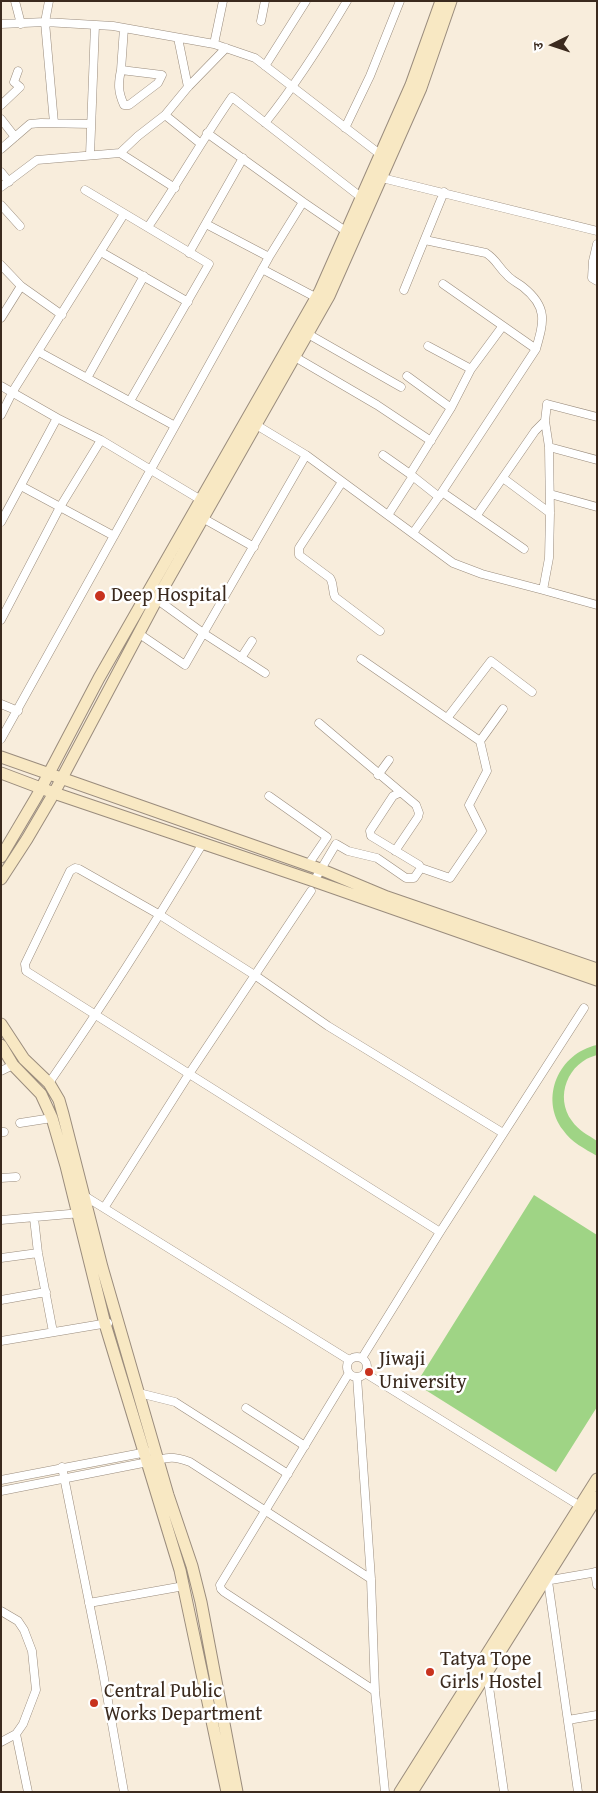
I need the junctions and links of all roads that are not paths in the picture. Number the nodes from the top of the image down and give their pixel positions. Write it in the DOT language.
graph roads {
  1 [pos="14,1"];
  2 [pos="49,1"];
  3 [pos="224,1"];
  4 [pos="265,1"];
  5 [pos="306,1"];
  6 [pos="347,1"];
  7 [pos="400,1"];
  8 [pos="441,1"];
  9 [pos="451,1"];
  10 [pos="261,21"];
  11 [pos="45,22"];
  12 [pos="1,24"];
  13 [pos="21,24"];
  14 [pos="95,25"];
  15 [pos="124,28"];
  16 [pos="178,38"];
  17 [pos="214,44"];
  18 [pos="226,48"];
  19 [pos="264,66"];
  20 [pos="121,70"];
  21 [pos="18,71"];
  22 [pos="188,87"];
  23 [pos="293,88"];
  24 [pos="1,105"];
  25 [pos="165,115"];
  26 [pos="1,119"];
  27 [pos="54,123"];
  28 [pos="265,123"];
  29 [pos="91,124"];
  30 [pos="345,128"];
  31 [pos="207,133"];
  32 [pos="15,137"];
  33 [pos="201,144"];
  34 [pos="1,149"];
  35 [pos="120,152"];
  36 [pos="90,155"];
  37 [pos="381,155"];
  38 [pos="243,158"];
  39 [pos="1,172"];
  40 [pos="377,176"];
  41 [pos="9,182"];
  42 [pos="1,188"];
  43 [pos="175,188"];
  44 [pos="85,190"];
  45 [pos="444,192"];
  46 [pos="362,198"];
  47 [pos="303,202"];
  48 [pos="1,205"];
  49 [pos="124,214"];
  50 [pos="206,224"];
  51 [pos="20,226"];
  52 [pos="148,227"];
  53 [pos="597,231"];
  54 [pos="347,232"];
  55 [pos="425,240"];
  56 [pos="597,244"];
  57 [pos="101,252"];
  58 [pos="189,253"];
  59 [pos="268,257"];
  60 [pos="1,265"];
  61 [pos="262,269"];
  62 [pos="144,276"];
  63 [pos="597,281"];
  64 [pos="443,284"];
  65 [pos="21,286"];
  66 [pos="404,290"];
  67 [pos="317,298"];
  68 [pos="188,302"];
  69 [pos="62,315"];
  70 [pos="1,318"];
  71 [pos="502,327"];
  72 [pos="308,334"];
  73 [pos="428,346"];
  74 [pos="536,349"];
  75 [pos="39,352"];
  76 [pos="295,357"];
  77 [pos="471,369"];
  78 [pos="407,376"];
  79 [pos="87,378"];
  80 [pos="1,386"];
  81 [pos="402,387"];
  82 [pos="13,391"];
  83 [pos="130,401"];
  84 [pos="451,408"];
  85 [pos="1,415"];
  86 [pos="597,417"];
  87 [pos="57,418"];
  88 [pos="545,421"];
  89 [pos="252,422"];
  90 [pos="175,426"];
  91 [pos="101,440"];
  92 [pos="431,441"];
  93 [pos="549,447"];
  94 [pos="306,455"];
  95 [pos="383,455"];
  96 [pos="597,460"];
  97 [pos="151,470"];
  98 [pos="412,475"];
  99 [pos="503,478"];
  100 [pos="342,482"];
  101 [pos="20,486"];
  102 [pos="550,494"];
  103 [pos="441,495"];
  104 [pos="201,500"];
  105 [pos="60,507"];
  106 [pos="597,507"];
  107 [pos="550,513"];
  108 [pos="388,515"];
  109 [pos="477,515"];
  110 [pos="198,516"];
  111 [pos="1,522"];
  112 [pos="413,533"];
  113 [pos="114,536"];
  114 [pos="254,547"];
  115 [pos="524,548"];
  116 [pos="543,590"];
  117 [pos="152,596"];
  118 [pos="597,606"];
  119 [pos="1,620"];
  120 [pos="380,631"];
  121 [pos="138,633"];
  122 [pos="203,633"];
  123 [pos="252,641"];
  124 [pos="241,658"];
  125 [pos="361,659"];
  126 [pos="265,673"];
  127 [pos="532,692"];
  128 [pos="90,696"];
  129 [pos="101,702"];
  130 [pos="1,704"];
  131 [pos="503,708"];
  132 [pos="18,711"];
  133 [pos="448,717"];
  134 [pos="318,723"];
  135 [pos="1,739"];
  136 [pos="480,741"];
  137 [pos="1,757"];
  138 [pos="389,760"];
  139 [pos="1,773"];
  140 [pos="48,774"];
  141 [pos="378,775"];
  142 [pos="62,779"];
  143 [pos="41,788"];
  144 [pos="54,793"];
  145 [pos="399,793"];
  146 [pos="270,796"];
  147 [pos="328,837"];
  148 [pos="203,843"];
  149 [pos="336,844"];
  150 [pos="394,851"];
  151 [pos="1,857"];
  152 [pos="308,865"];
  153 [pos="421,868"];
  154 [pos="320,869"];
  155 [pos="1,879"];
  156 [pos="313,886"];
  157 [pos="160,915"];
  158 [pos="597,968"];
  159 [pos="256,976"];
  160 [pos="597,980"];
  161 [pos="584,1008"];
  162 [pos="96,1016"];
  163 [pos="1,1024"];
  164 [pos="1,1045"];
  165 [pos="13,1066"];
  166 [pos="32,1067"];
  167 [pos="1,1070"];
  168 [pos="189,1074"];
  169 [pos="24,1076"];
  170 [pos="49,1083"];
  171 [pos="52,1118"];
  172 [pos="20,1123"];
  173 [pos="503,1134"];
  174 [pos="16,1177"];
  175 [pos="1,1178"];
  176 [pos="82,1194"];
  177 [pos="104,1208"];
  178 [pos="82,1213"];
  179 [pos="34,1218"];
  180 [pos="1,1220"];
  181 [pos="440,1232"];
  182 [pos="38,1253"];
  183 [pos="1,1258"];
  184 [pos="46,1292"];
  185 [pos="1,1300"];
  186 [pos="118,1321"];
  187 [pos="105,1324"];
  188 [pos="53,1332"];
  189 [pos="1,1341"];
  190 [pos="362,1358"];
  191 [pos="349,1360"];
  192 [pos="349,1373"];
  193 [pos="365,1373"];
  194 [pos="357,1378"];
  195 [pos="139,1393"];
  196 [pos="246,1408"];
  197 [pos="305,1446"];
  198 [pos="152,1456"];
  199 [pos="62,1467"];
  200 [pos="288,1474"];
  201 [pos="64,1478"];
  202 [pos="597,1479"];
  203 [pos="1,1480"];
  204 [pos="1,1491"];
  205 [pos="597,1497"];
  206 [pos="580,1506"];
  207 [pos="266,1511"];
  208 [pos="596,1572"];
  209 [pos="371,1579"];
  210 [pos="546,1581"];
  211 [pos="597,1585"];
  212 [pos="184,1586"];
  213 [pos="89,1603"];
  214 [pos="1,1611"];
  215 [pos="488,1673"];
  216 [pos="375,1691"];
  217 [pos="597,1715"];
  218 [pos="568,1720"];
  219 [pos="16,1734"];
  220 [pos="1,1742"];
  221 [pos="28,1792"];
  222 [pos="124,1792"];
  223 [pos="227,1792"];
  224 [pos="237,1792"];
  225 [pos="385,1792"];
  226 [pos="400,1792"];
  227 [pos="412,1792"];
  228 [pos="504,1792"];
  229 [pos="578,1792"];
  1 -- 13 [label="street"];
  2 -- 11 [label="street"];
  3 -- 17 [label="street"];
  4 -- 10 [label="street"];
  5 -- 19 [label="street"];
  6 -- 23 [label="street"];
  7 -- 30 [label="street"];
  8 -- 37 [label="main road"];
  9 -- 40 [label="main road"];
  11 -- 13 [label="street"];
  11 -- 14 [label="street"];
  11 -- 27 [label="street"];
  12 -- 13 [label="street"];
  14 -- 15 [label="street"];
  14 -- 29 [label="street"];
  15 -- 16 [label="street"];
  15 -- 20 [label="street"];
  16 -- 17 [label="street"];
  16 -- 22 [label="street"];
  17 -- 18 [label="street"];
  18 -- 19 [label="street"];
  18 -- 22 [label="street"];
  19 -- 23 [label="street"];
  20 -- 20 [label="street"];
  21 -- 24 [label="street"];
  22 -- 25 [label="street"];
  23 -- 28 [label="street"];
  23 -- 30 [label="street"];
  25 -- 33 [label="street"];
  25 -- 35 [label="street"];
  26 -- 32 [label="street"];
  27 -- 29 [label="street"];
  27 -- 32 [label="street"];
  28 -- 31 [label="street"];
  28 -- 46 [label="street"];
  29 -- 36 [label="street"];
  30 -- 37 [label="street"];
  31 -- 33 [label="street"];
  31 -- 38 [label="street"];
  32 -- 34 [label="street"];
  33 -- 43 [label="street"];
  35 -- 36 [label="street"];
  35 -- 43 [label="street"];
  36 -- 41 [label="street"];
  37 -- 40 [label="main road"];
  38 -- 47 [label="street"];
  38 -- 50 [label="street"];
  39 -- 41 [label="street"];
  40 -- 45 [label="street"];
  40 -- 46 [label="main road"];
  40 -- 72 [label="main road"];
  41 -- 42 [label="street"];
  43 -- 52 [label="street"];
  44 -- 49 [label="street"];
  45 -- 53 [label="street"];
  45 -- 55 [label="street"];
  46 -- 54 [label="main road"];
  47 -- 54 [label="street"];
  47 -- 59 [label="street"];
  48 -- 51 [label="street"];
  49 -- 52 [label="street"];
  49 -- 57 [label="street"];
  50 -- 58 [label="street"];
  50 -- 59 [label="street"];
  52 -- 58 [label="street"];
  54 -- 67 [label="main road"];
  55 -- 66 [label="street"];
  55 -- 74 [label="street"];
  56 -- 63 [label="street"];
  57 -- 62 [label="street"];
  57 -- 69 [label="street"];
  58 -- 68 [label="street"];
  59 -- 61 [label="street"];
  60 -- 65 [label="street"];
  61 -- 67 [label="street"];
  61 -- 90 [label="street"];
  62 -- 68 [label="street"];
  62 -- 79 [label="street"];
  64 -- 71 [label="street"];
  65 -- 69 [label="street"];
  65 -- 70 [label="street"];
  67 -- 89 [label="main road"];
  68 -- 83 [label="street"];
  69 -- 75 [label="street"];
  71 -- 74 [label="street"];
  71 -- 77 [label="street"];
  72 -- 76 [label="main road"];
  72 -- 81 [label="street"];
  73 -- 77 [label="street"];
  74 -- 103 [label="street"];
  75 -- 79 [label="street"];
  75 -- 82 [label="street"];
  76 -- 89 [label="main road"];
  76 -- 92 [label="street"];
  77 -- 84 [label="street"];
  78 -- 84 [label="street"];
  79 -- 83 [label="street"];
  80 -- 82 [label="street"];
  82 -- 85 [label="street"];
  82 -- 87 [label="street"];
  83 -- 90 [label="street"];
  84 -- 92 [label="street"];
  86 -- 88 [label="street"];
  87 -- 91 [label="street"];
  87 -- 101 [label="street"];
  88 -- 93 [label="street"];
  88 -- 99 [label="street"];
  89 -- 94 [label="street"];
  89 -- 104 [label="main road"];
  89 -- 110 [label="main road"];
  90 -- 97 [label="street"];
  91 -- 97 [label="street"];
  91 -- 105 [label="street"];
  92 -- 98 [label="street"];
  93 -- 96 [label="street"];
  93 -- 102 [label="street"];
  94 -- 100 [label="street"];
  94 -- 114 [label="street"];
  95 -- 98 [label="street"];
  97 -- 104 [label="street"];
  97 -- 113 [label="street"];
  98 -- 103 [label="street"];
  98 -- 108 [label="street"];
  99 -- 107 [label="street"];
  99 -- 109 [label="street"];
  100 -- 108 [label="street"];
  100 -- 120 [label="street"];
  101 -- 105 [label="street"];
  101 -- 111 [label="street"];
  102 -- 106 [label="street"];
  102 -- 107 [label="street"];
  103 -- 109 [label="street"];
  103 -- 112 [label="street"];
  104 -- 110 [label="main road"];
  105 -- 113 [label="street"];
  105 -- 119 [label="street"];
  107 -- 116 [label="street"];
  108 -- 112 [label="street"];
  109 -- 115 [label="street"];
  110 -- 114 [label="street"];
  110 -- 117 [label="main road"];
  112 -- 116 [label="street"];
  113 -- 132 [label="street"];
  114 -- 122 [label="street"];
  116 -- 118 [label="street"];
  117 -- 121 [label="main road"];
  117 -- 122 [label="street"];
  117 -- 128 [label="main road"];
  121 -- 122 [label="street"];
  121 -- 129 [label="main road"];
  122 -- 124 [label="street"];
  123 -- 124 [label="street"];
  124 -- 126 [label="street"];
  125 -- 133 [label="street"];
  127 -- 133 [label="street"];
  128 -- 129 [label="main road"];
  128 -- 140 [label="main road"];
  129 -- 142 [label="main road"];
  130 -- 132 [label="street"];
  131 -- 136 [label="street"];
  132 -- 135 [label="street"];
  133 -- 136 [label="street"];
  134 -- 141 [label="street"];
  136 -- 153 [label="street"];
  137 -- 140 [label="main road"];
  138 -- 141 [label="street"];
  139 -- 143 [label="main road"];
  140 -- 142 [label="main road"];
  140 -- 143 [label="main road"];
  141 -- 145 [label="street"];
  142 -- 144 [label="main road"];
  142 -- 152 [label="main road"];
  143 -- 144 [label="main road"];
  143 -- 151 [label="main road"];
  144 -- 148 [label="main road"];
  144 -- 155 [label="main road"];
  145 -- 150 [label="street"];
  145 -- 150 [label="street"];
  146 -- 147 [label="street"];
  147 -- 149 [label="street"];
  147 -- 152 [label="street"];
  148 -- 156 [label="main road"];
  148 -- 157 [label="street"];
  149 -- 153 [label="street"];
  149 -- 154 [label="street"];
  150 -- 153 [label="street"];
  152 -- 154 [label="main road"];
  154 -- 156 [label="street"];
  154 -- 158 [label="main road"];
  156 -- 159 [label="street"];
  156 -- 160 [label="main road"];
  157 -- 159 [label="street"];
  157 -- 162 [label="street"];
  157 -- 162 [label="street"];
  159 -- 168 [label="street"];
  159 -- 173 [label="street"];
  161 -- 173 [label="street"];
  162 -- 168 [label="street"];
  162 -- 170 [label="street"];
  163 -- 166 [label="main road"];
  164 -- 165 [label="main road"];
  165 -- 167 [label="street"];
  165 -- 169 [label="main road"];
  166 -- 169 [label="main road"];
  166 -- 170 [label="main road"];
  168 -- 177 [label="street"];
  168 -- 181 [label="street"];
  169 -- 171 [label="main road"];
  170 -- 176 [label="main road"];
  171 -- 172 [label="street"];
  171 -- 178 [label="main road"];
  173 -- 181 [label="street"];
  174 -- 175 [label="street"];
  176 -- 177 [label="street"];
  176 -- 178 [label="main road"];
  177 -- 191 [label="street"];
  178 -- 179 [label="street"];
  178 -- 186 [label="main road"];
  178 -- 187 [label="main road"];
  179 -- 180 [label="street"];
  179 -- 182 [label="street"];
  181 -- 190 [label="street"];
  182 -- 183 [label="street"];
  182 -- 184 [label="street"];
  184 -- 185 [label="street"];
  184 -- 188 [label="street"];
  186 -- 187 [label="street"];
  186 -- 195 [label="main road"];
  187 -- 188 [label="street"];
  187 -- 198 [label="main road"];
  188 -- 189 [label="street"];
  190 -- 191 [label="street"];
  190 -- 193 [label="street"];
  191 -- 192 [label="street"];
  192 -- 194 [label="street"];
  192 -- 197 [label="street"];
  193 -- 194 [label="street"];
  193 -- 206 [label="street"];
  194 -- 209 [label="street"];
  195 -- 198 [label="main road"];
  195 -- 200 [label="street"];
  196 -- 197 [label="street"];
  197 -- 200 [label="street"];
  198 -- 199 [label="street"];
  198 -- 201 [label="street"];
  198 -- 207 [label="street"];
  198 -- 212 [label="main road"];
  198 -- 224 [label="main road"];
  199 -- 201 [label="street"];
  199 -- 203 [label="street"];
  200 -- 207 [label="street"];
  201 -- 204 [label="street"];
  201 -- 213 [label="street"];
  202 -- 206 [label="main road"];
  205 -- 210 [label="main road"];
  206 -- 226 [label="main road"];
  207 -- 209 [label="street"];
  207 -- 216 [label="street"];
  208 -- 210 [label="street"];
  208 -- 211 [label="street"];
  209 -- 216 [label="street"];
  210 -- 215 [label="main road"];
  210 -- 218 [label="street"];
  212 -- 213 [label="street"];
  212 -- 223 [label="main road"];
  213 -- 222 [label="street"];
  214 -- 219 [label="street"];
  215 -- 227 [label="main road"];
  215 -- 228 [label="street"];
  216 -- 225 [label="street"];
  217 -- 218 [label="street"];
  218 -- 229 [label="street"];
  219 -- 220 [label="street"];
  219 -- 221 [label="street"];
}
